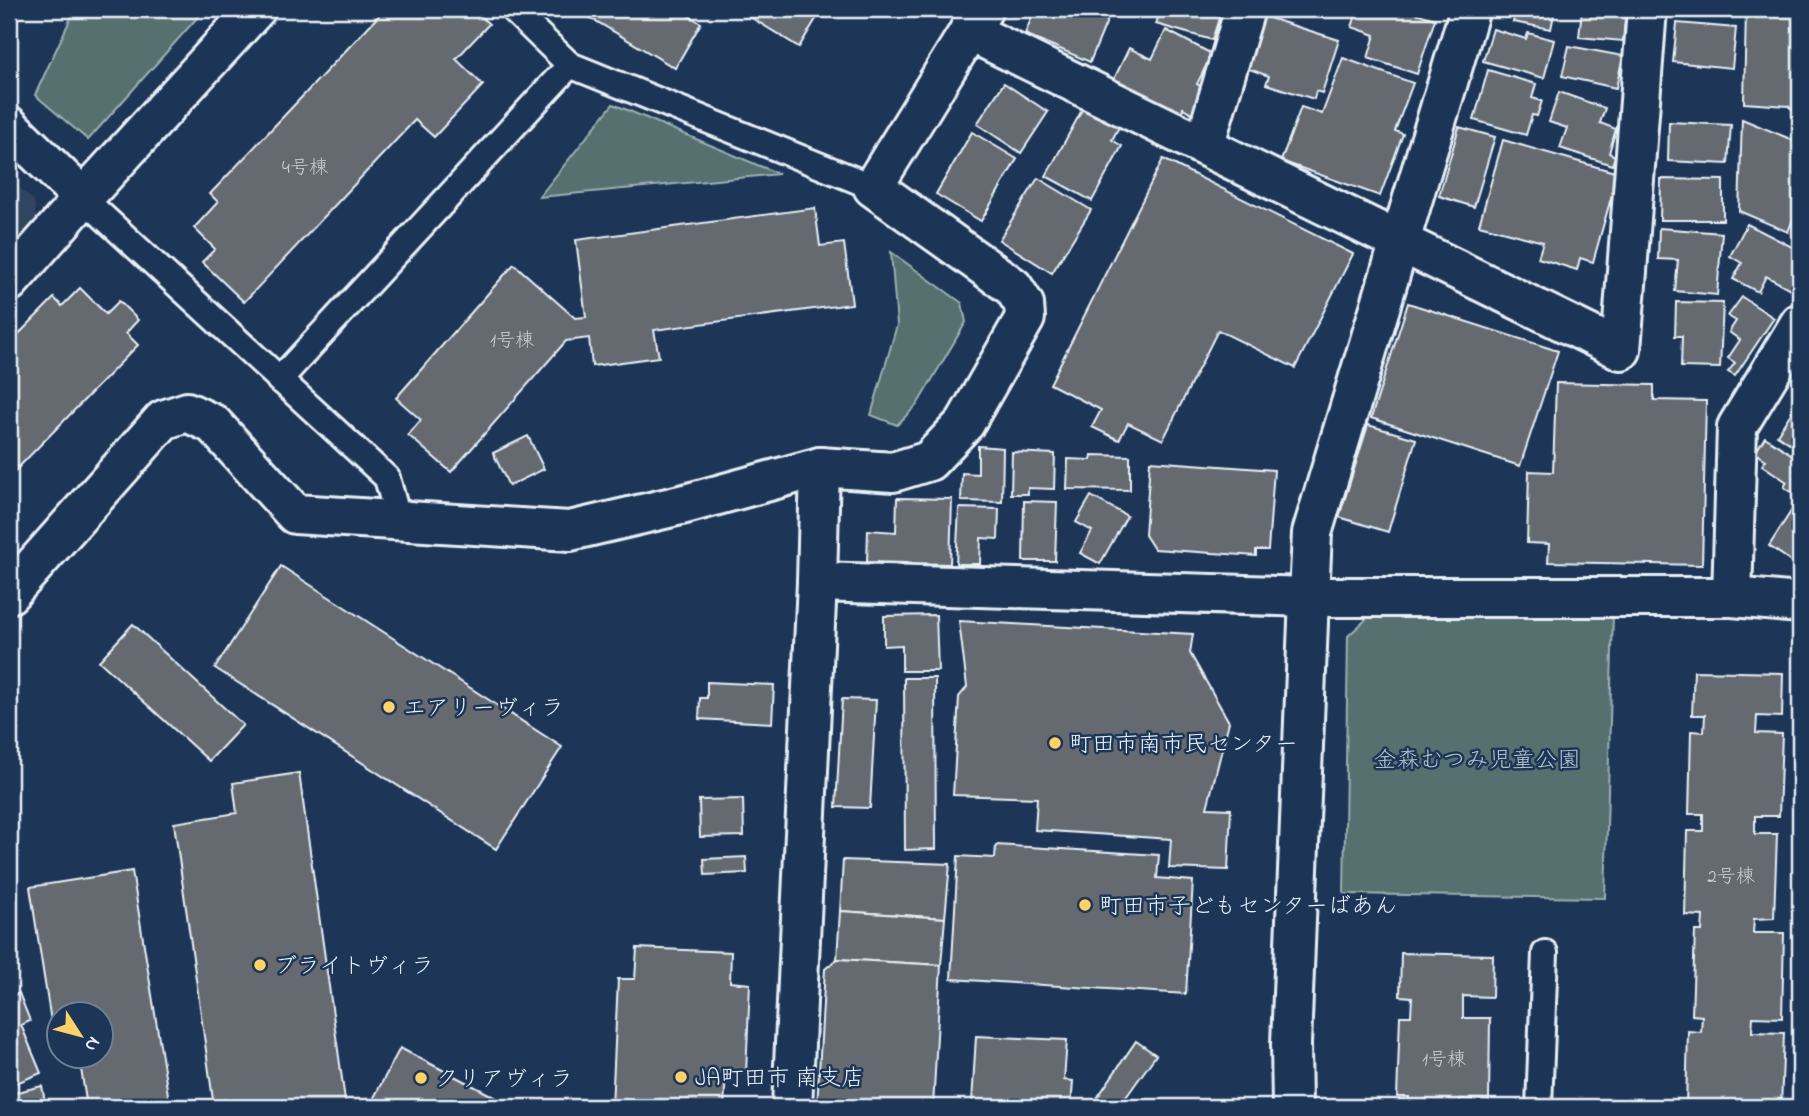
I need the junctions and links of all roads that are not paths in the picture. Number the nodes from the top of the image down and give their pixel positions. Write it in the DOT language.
graph roads {
  1 [pos="256,9"];
  2 [pos="512,9"];
  3 [pos="1245,9"];
  4 [pos="1470,9"];
  5 [pos="1647,9"];
  6 [pos="976,20"];
  7 [pos="570,65"];
  8 [pos="9,126"];
  9 [pos="1204,146"];
  10 [pos="873,187"];
  11 [pos="83,198"];
  12 [pos="1401,241"];
  13 [pos="9,282"];
  14 [pos="1800,323"];
  15 [pos="279,380"];
  16 [pos="820,467"];
  17 [pos="399,522"];
  18 [pos="817,582"];
  19 [pos="9,594"];
  20 [pos="1309,597"];
  21 [pos="1732,597"];
  22 [pos="1800,603"];
  23 [pos="1545,953"];
  24 [pos="792,1107"];
  25 [pos="1292,1107"];
  26 [pos="1539,1107"];
  1 -- 11 [label="street"];
  2 -- 7 [label="lane"];
  3 -- 9 [label="street"];
  4 -- 12 [label="street"];
  5 -- 12 [label="street"];
  6 -- 9 [label="street"];
  6 -- 10 [label="street"];
  7 -- 10 [label="lane"];
  7 -- 15 [label="lane"];
  8 -- 11 [label="street"];
  9 -- 12 [label="street"];
  10 -- 16 [label="street"];
  11 -- 13 [label="street"];
  11 -- 15 [label="lane"];
  12 -- 20 [label="street"];
  14 -- 21 [label="street"];
  15 -- 17 [label="lane"];
  16 -- 17 [label="street"];
  16 -- 18 [label="street"];
  17 -- 19 [label="street"];
  18 -- 20 [label="street"];
  18 -- 24 [label="street"];
  20 -- 21 [label="street"];
  20 -- 25 [label="street"];
  21 -- 22 [label="street"];
  23 -- 26 [label="lane"];
}
